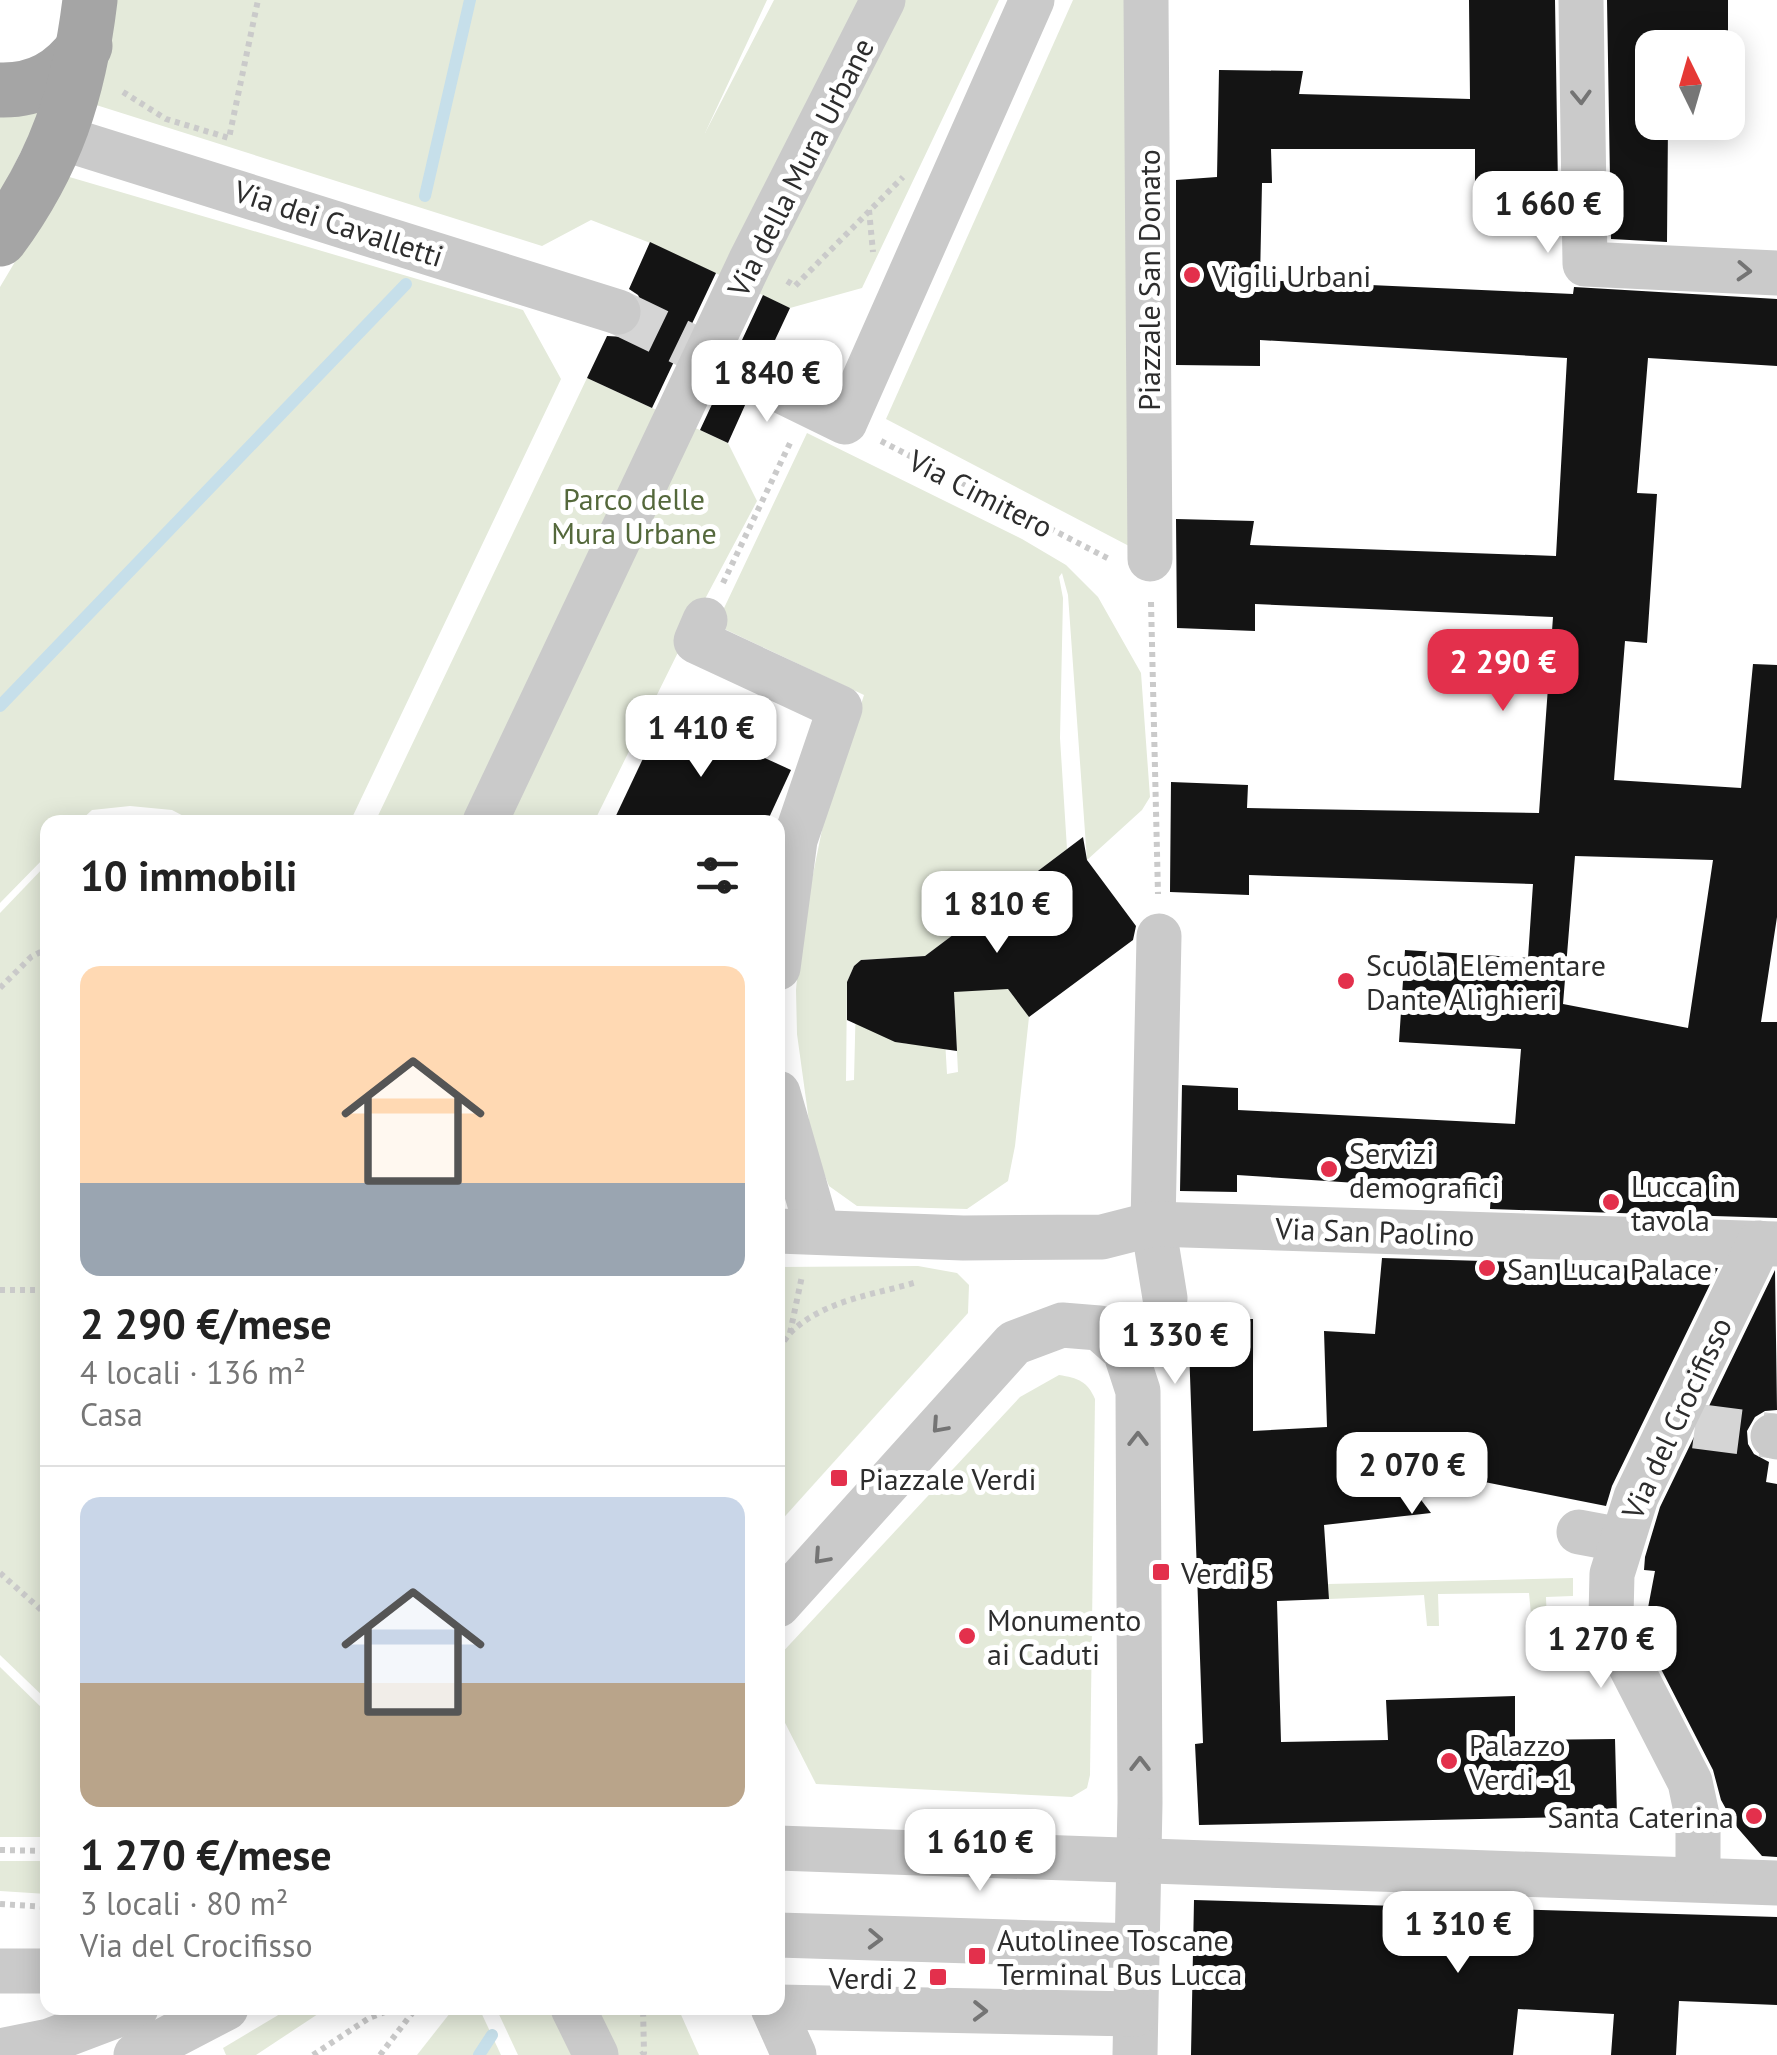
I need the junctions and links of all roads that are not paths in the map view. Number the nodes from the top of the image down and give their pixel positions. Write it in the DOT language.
graph roads {
  1 [pos="884,0"];
  2 [pos="1032,0"];
  3 [pos="1146,0"];
  4 [pos="1581,0"];
  5 [pos="99,41"];
  6 [pos="0,90"];
  7 [pos="59,137"];
  8 [pos="0,239"];
  9 [pos="1777,273"];
  10 [pos="618,312"];
  11 [pos="757,379"];
  12 [pos="1139,574"];
  13 [pos="704,620"];
  14 [pos="488,815"];
  15 [pos="785,915"];
  16 [pos="1159,936"];
  17 [pos="785,1137"];
  18 [pos="1153,1224"];
  19 [pos="800,1232"];
  20 [pos="1768,1244"];
  21 [pos="1165,1298"];
  22 [pos="785,1597"];
  23 [pos="785,1841"];
  24 [pos="1138,1862"];
  25 [pos="1698,1879"];
  26 [pos="1777,1883"];
  27 [pos="785,1936"];
  28 [pos="1136,1946"];
  29 [pos="0,1970"];
  30 [pos="40,1972"];
  31 [pos="785,2008"];
  32 [pos="118,2015"];
  33 [pos="213,2015"];
  34 [pos="576,2015"];
  35 [pos="778,2015"];
  36 [pos="1135,2034"];
  37 [pos="0,2051"];
  38 [pos="136,2055"];
  39 [pos="596,2055"];
  40 [pos="794,2055"];
  1 -- 14 [label="street, Via della Mura Urbane"];
  2 -- 11 [label="street"];
  3 -- 12 [label="street, Piazzale San Donato"];
  4 -- 9 [label="street, one-way"];
  5 -- 6 [label="main road"];
  5 -- 7 [label="main road"];
  7 -- 8 [label="main road"];
  7 -- 10 [label="street, Via dei Cavalletti"];
  13 -- 15 [label="street"];
  16 -- 18 [label="street"];
  17 -- 19 [label="street"];
  18 -- 19 [label="street"];
  18 -- 20 [label="street, Via San Paolino"];
  18 -- 21 [label="street"];
  20 -- 25 [label="street, Via del Crocifisso"];
  24 -- 22 [label="street, one-way"];
  23 -- 24 [label="street"];
  24 -- 25 [label="street"];
  24 -- 28 [label="street"];
  25 -- 26 [label="street"];
  27 -- 28 [label="street, one-way"];
  28 -- 36 [label="street"];
  29 -- 30 [label="street"];
  31 -- 36 [label="street, one-way"];
  32 -- 37 [label="street"];
  33 -- 38 [label="street"];
  34 -- 39 [label="street"];
  35 -- 40 [label="street"];
}
